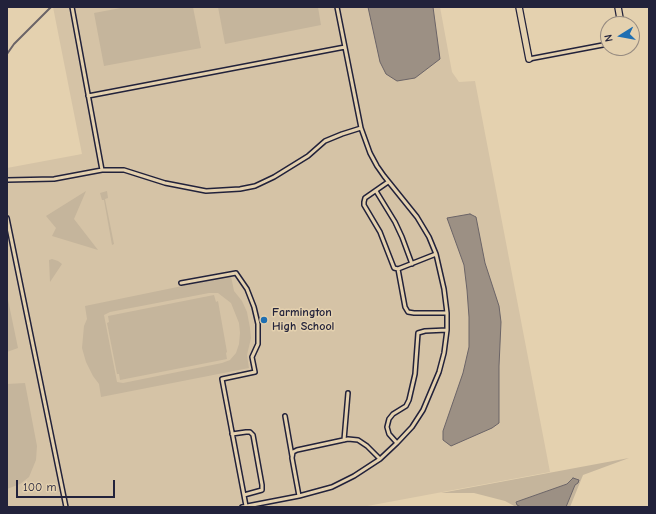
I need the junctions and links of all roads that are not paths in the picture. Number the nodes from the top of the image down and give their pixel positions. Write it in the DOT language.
graph roads {
  1 [pos="72,7"];
  2 [pos="337,7"];
  3 [pos="519,7"];
  4 [pos="600,46"];
  5 [pos="345,47"];
  6 [pos="529,59"];
  7 [pos="88,96"];
  8 [pos="361,128"];
  9 [pos="102,170"];
  10 [pos="7,180"];
  11 [pos="388,182"];
  12 [pos="376,191"];
  13 [pos="7,218"];
  14 [pos="436,254"];
  15 [pos="412,264"];
  16 [pos="398,270"];
  17 [pos="181,283"];
  18 [pos="447,313"];
  19 [pos="447,330"];
  20 [pos="348,393"];
  21 [pos="285,416"];
  22 [pos="232,434"];
  23 [pos="344,440"];
  24 [pos="397,443"];
  25 [pos="292,458"];
  26 [pos="380,459"];
  27 [pos="244,495"];
  28 [pos="299,496"];
  29 [pos="66,507"];
  30 [pos="244,507"];
  1 -- 7 [label="lane"];
  2 -- 5 [label="lane"];
  3 -- 6 [label="street"];
  4 -- 6 [label="lane"];
  5 -- 7 [label="lane"];
  5 -- 8 [label="lane"];
  7 -- 9 [label="lane"];
  8 -- 9 [label="lane"];
  8 -- 11 [label="lane"];
  9 -- 10 [label="lane"];
  11 -- 12 [label="lane"];
  11 -- 14 [label="lane"];
  12 -- 15 [label="lane"];
  12 -- 16 [label="lane"];
  13 -- 29 [label="lane"];
  14 -- 15 [label="lane"];
  14 -- 18 [label="lane"];
  15 -- 16 [label="lane"];
  16 -- 18 [label="lane"];
  17 -- 22 [label="lane"];
  18 -- 19 [label="lane"];
  19 -- 24 [label="lane"];
  19 -- 24 [label="lane"];
  20 -- 23 [label="lane"];
  21 -- 25 [label="lane"];
  22 -- 27 [label="lane"];
  22 -- 27 [label="lane"];
  23 -- 25 [label="lane"];
  23 -- 26 [label="lane"];
  24 -- 26 [label="lane"];
  25 -- 28 [label="lane"];
  26 -- 28 [label="lane"];
  27 -- 30 [label="lane"];
  28 -- 30 [label="lane"];
}
